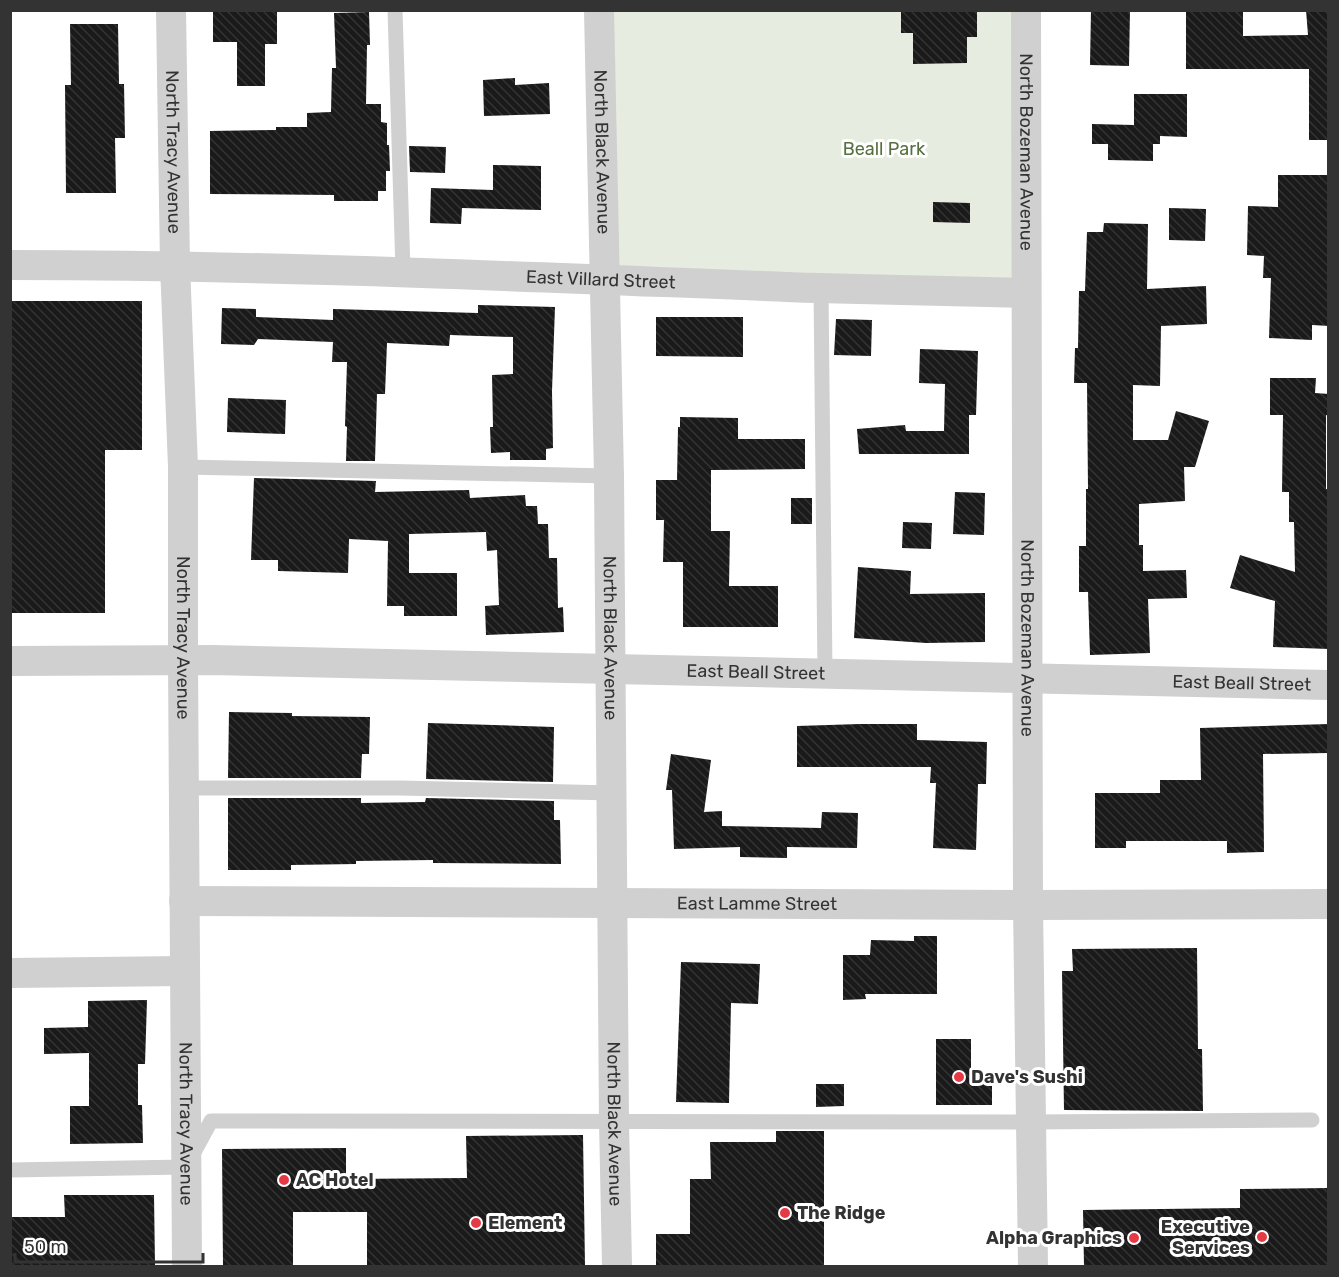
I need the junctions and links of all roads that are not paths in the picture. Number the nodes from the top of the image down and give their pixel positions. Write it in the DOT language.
graph roads {
  1 [pos="171,10"];
  2 [pos="395,10"];
  3 [pos="599,10"];
  4 [pos="1026,10"];
  5 [pos="10,265"];
  6 [pos="175,266"];
  7 [pos="403,271"];
  8 [pos="605,280"];
  9 [pos="821,288"];
  10 [pos="1026,294"];
  11 [pos="183,467"];
  12 [pos="609,476"];
  13 [pos="183,660"];
  14 [pos="10,661"];
  15 [pos="611,669"];
  16 [pos="825,674"];
  17 [pos="1027,678"];
  18 [pos="1329,685"];
  19 [pos="183,788"];
  20 [pos="612,793"];
  21 [pos="184,901"];
  22 [pos="612,903"];
  23 [pos="1329,904"];
  24 [pos="1028,906"];
  25 [pos="184,971"];
  26 [pos="10,973"];
  27 [pos="1312,1120"];
  28 [pos="614,1122"];
  29 [pos="1031,1122"];
  30 [pos="186,1167"];
  31 [pos="10,1170"];
  32 [pos="187,1266"];
  33 [pos="617,1266"];
  34 [pos="1033,1266"];
  1 -- 6 [label="street, North Tracy Avenue"];
  2 -- 7 [label="lane"];
  3 -- 8 [label="street, North Black Avenue"];
  4 -- 10 [label="street, North Bozeman Avenue"];
  5 -- 6 [label="street, East Villard Street"];
  6 -- 7 [label="street, East Villard Street"];
  6 -- 11 [label="street, North Tracy Avenue"];
  7 -- 8 [label="street, East Villard Street"];
  8 -- 9 [label="street, East Villard Street"];
  8 -- 12 [label="street, North Black Avenue"];
  9 -- 10 [label="street, East Villard Street"];
  9 -- 16 [label="lane"];
  10 -- 17 [label="street, North Bozeman Avenue"];
  11 -- 12 [label="lane"];
  11 -- 13 [label="street, North Tracy Avenue"];
  12 -- 15 [label="street, North Black Avenue"];
  13 -- 14 [label="street, East Beall Street"];
  13 -- 15 [label="street, East Beall Street"];
  13 -- 19 [label="street, North Tracy Avenue"];
  15 -- 16 [label="street, East Beall Street"];
  15 -- 20 [label="street, North Black Avenue"];
  16 -- 17 [label="street, East Beall Street"];
  17 -- 18 [label="street, East Beall Street"];
  17 -- 24 [label="street, North Bozeman Avenue"];
  19 -- 20 [label="lane"];
  19 -- 21 [label="street, North Tracy Avenue"];
  20 -- 22 [label="street, North Black Avenue"];
  21 -- 22 [label="street, East Lamme Street"];
  21 -- 25 [label="street, North Tracy Avenue"];
  22 -- 24 [label="street, East Lamme Street"];
  22 -- 28 [label="street, North Black Avenue"];
  23 -- 24 [label="street, East Lamme Street"];
  24 -- 29 [label="street, North Bozeman Avenue"];
  25 -- 26 [label="street"];
  25 -- 30 [label="street, North Tracy Avenue"];
  27 -- 29 [label="lane"];
  28 -- 29 [label="lane"];
  28 -- 30 [label="lane"];
  28 -- 33 [label="street, North Black Avenue"];
  29 -- 34 [label="street, North Bozeman Avenue"];
  30 -- 31 [label="lane"];
  30 -- 32 [label="street, North Tracy Avenue"];
}
